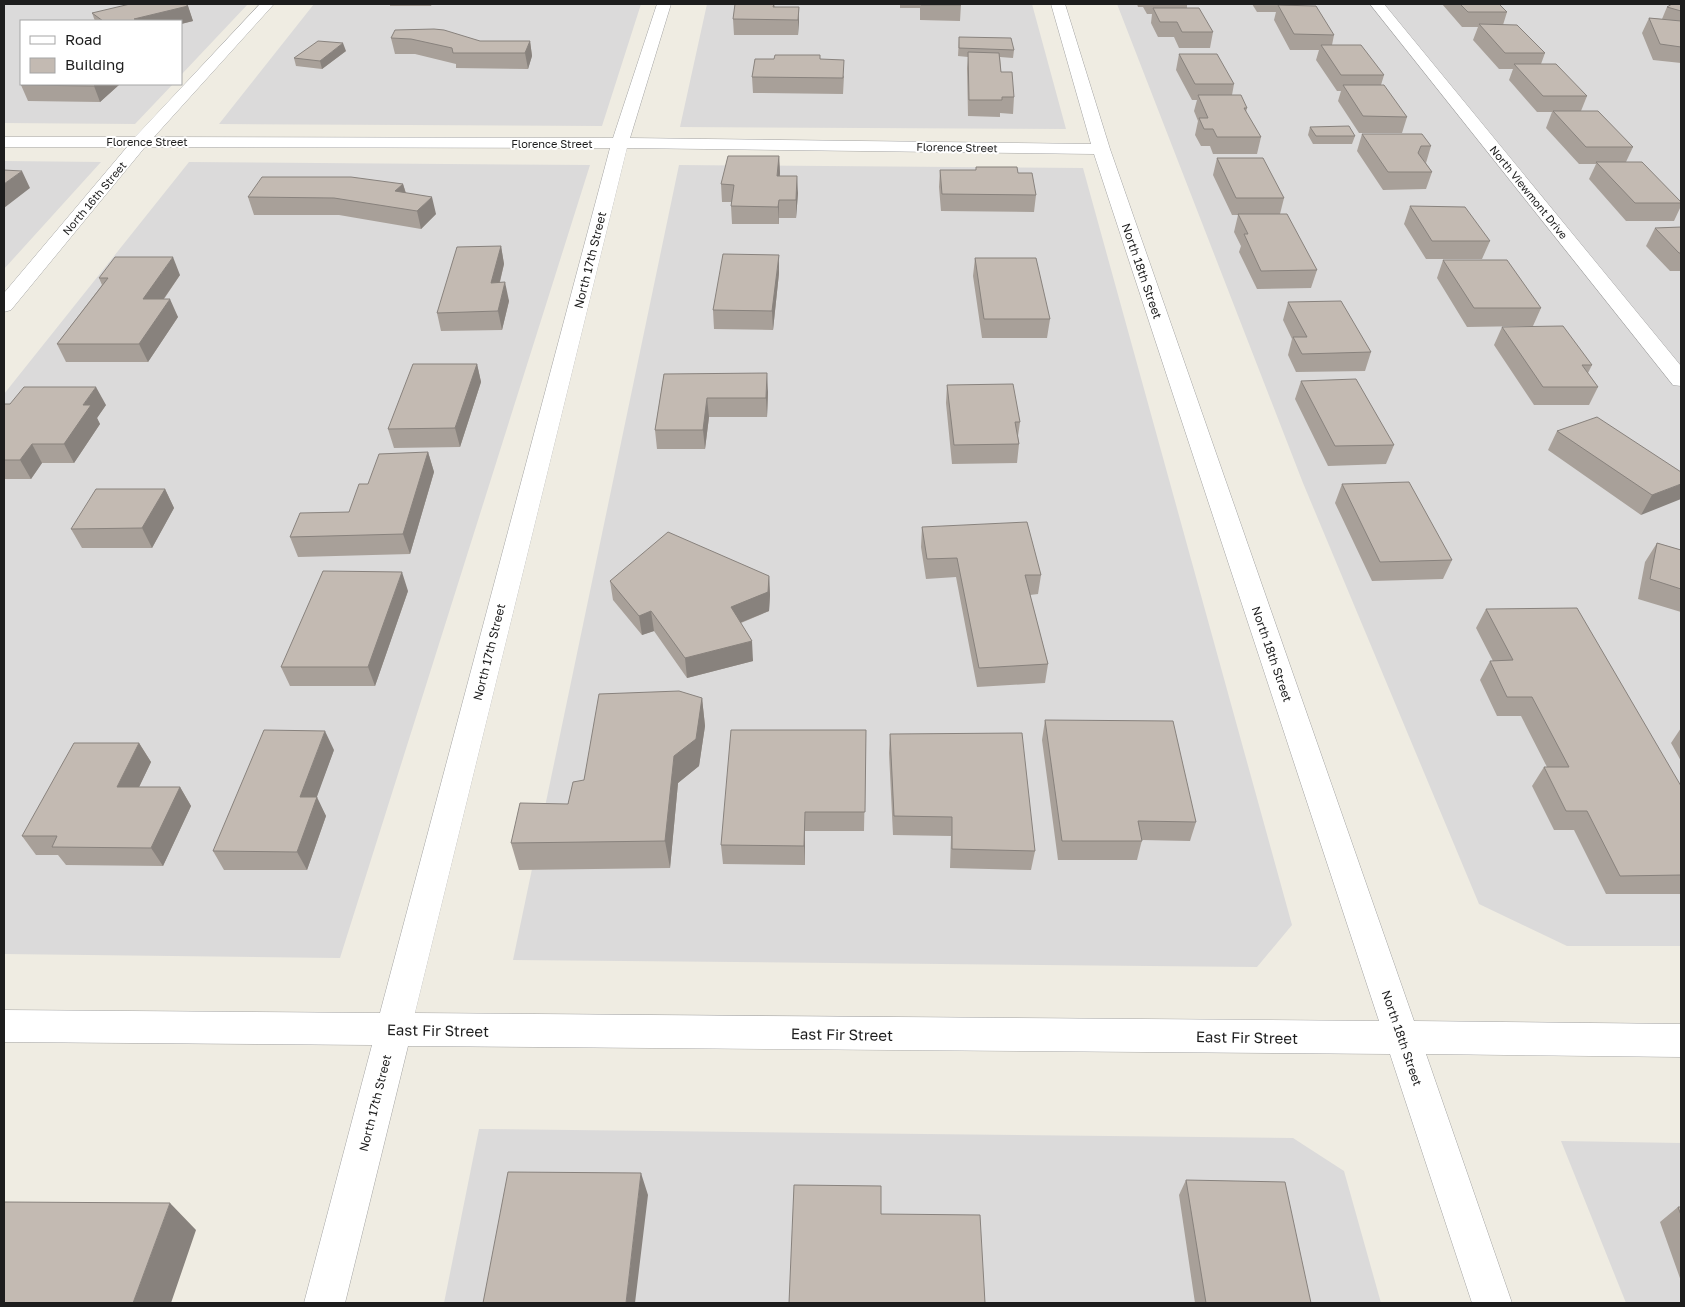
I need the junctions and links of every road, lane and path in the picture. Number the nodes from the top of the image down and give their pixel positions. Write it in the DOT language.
graph roads {
  1 [pos="267,4"];
  2 [pos="664,4"];
  3 [pos="1058,4"];
  4 [pos="1377,4"];
  5 [pos="141,141"];
  6 [pos="4,142"];
  7 [pos="620,143"];
  8 [pos="1101,149"];
  9 [pos="4,306"];
  10 [pos="1681,380"];
  11 [pos="4,1026"];
  12 [pos="393,1030"];
  13 [pos="1402,1038"];
  14 [pos="1681,1040"];
  15 [pos="324,1303"];
  16 [pos="1492,1303"];
  1 -- 5 [label="street, North 16th Street"];
  2 -- 7 [label="street, North 17th Street"];
  3 -- 8 [label="street, North 18th Street"];
  4 -- 10 [label="street, North Viewmont Drive"];
  5 -- 6 [label="street, Florence Street"];
  5 -- 7 [label="street, Florence Street"];
  5 -- 9 [label="street, North 16th Street"];
  7 -- 8 [label="street, Florence Street"];
  7 -- 12 [label="street, North 17th Street"];
  8 -- 13 [label="street, North 18th Street"];
  11 -- 12 [label="street, East Fir Street"];
  12 -- 13 [label="street, East Fir Street"];
  12 -- 15 [label="street, North 17th Street"];
  13 -- 14 [label="street, East Fir Street"];
  13 -- 16 [label="street, North 18th Street"];
}
